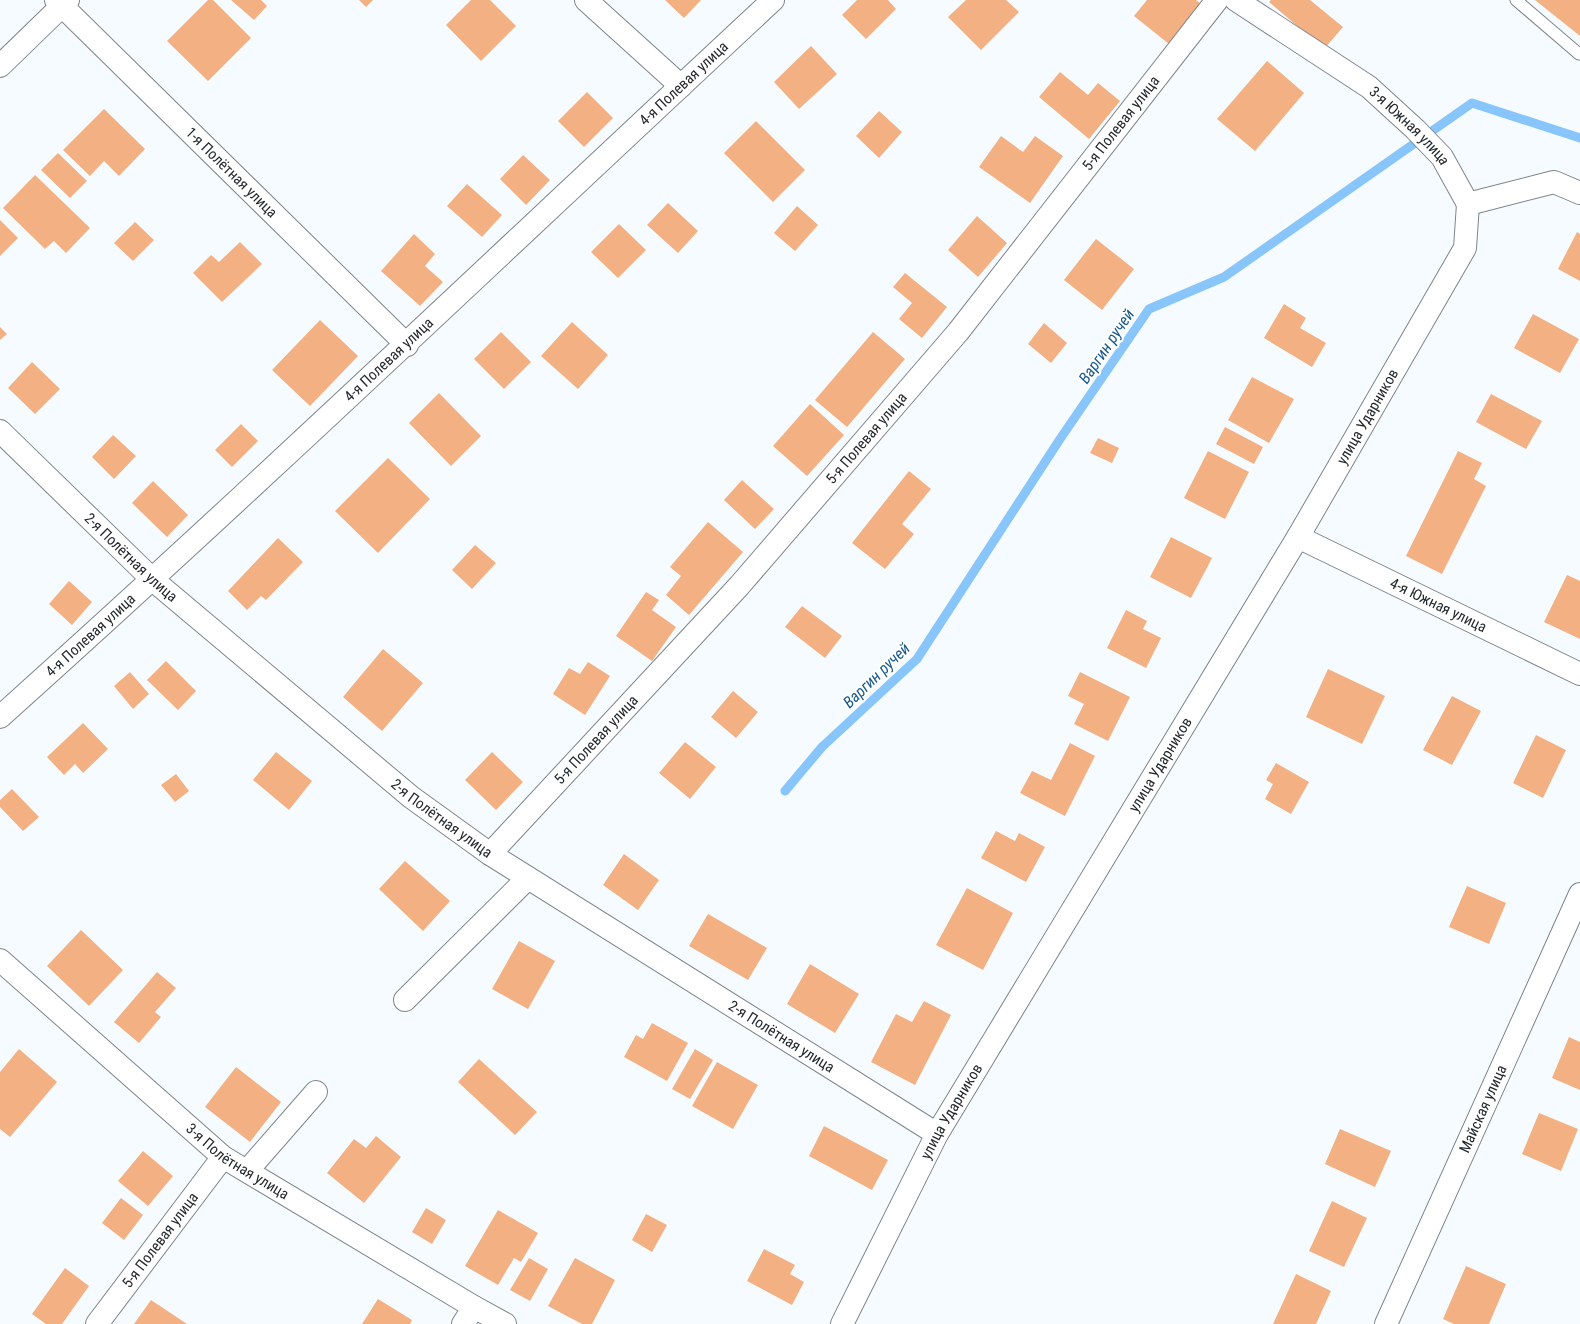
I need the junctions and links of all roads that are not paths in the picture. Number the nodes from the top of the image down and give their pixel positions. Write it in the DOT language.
graph roads {
  1 [pos="586,0"];
  2 [pos="773,0"];
  3 [pos="1217,0"];
  4 [pos="1236,0"];
  5 [pos="1516,0"];
  6 [pos="62,2"];
  7 [pos="1579,54"];
  8 [pos="0,66"];
  9 [pos="681,86"];
  10 [pos="1580,193"];
  11 [pos="1468,204"];
  12 [pos="407,345"];
  13 [pos="0,430"];
  14 [pos="1298,537"];
  15 [pos="153,580"];
  16 [pos="1580,674"];
  17 [pos="0,716"];
  18 [pos="490,854"];
  19 [pos="528,878"];
  20 [pos="1580,894"];
  21 [pos="0,960"];
  22 [pos="405,1000"];
  23 [pos="316,1092"];
  24 [pos="937,1134"];
  25 [pos="223,1157"];
  26 [pos="247,1171"];
  27 [pos="469,1316"];
  28 [pos="97,1324"];
  29 [pos="505,1324"];
  30 [pos="842,1324"];
  31 [pos="1386,1324"];
  1 -- 9 [label="street"];
  2 -- 9 [label="street, 4-я Полевая улица"];
  3 -- 18 [label="street, 5-я Полевая улица"];
  4 -- 11 [label="street, 3-я Южная улица"];
  5 -- 7 [label="lane"];
  6 -- 8 [label="street"];
  6 -- 12 [label="street, 1-я Полётная улица"];
  9 -- 12 [label="street, 4-я Полевая улица"];
  10 -- 11 [label="street"];
  11 -- 14 [label="street, улица Ударников"];
  12 -- 15 [label="street, 4-я Полевая улица"];
  13 -- 15 [label="street, 2-я Полётная улица"];
  14 -- 16 [label="street, 4-я Южная улица"];
  14 -- 24 [label="street, улица Ударников"];
  15 -- 17 [label="street, 4-я Полевая улица"];
  15 -- 18 [label="street, 2-я Полётная улица"];
  18 -- 19 [label="street, 2-я Полётная улица"];
  19 -- 22 [label="street"];
  19 -- 24 [label="street, 2-я Полётная улица"];
  20 -- 31 [label="street, Майская улица"];
  21 -- 25 [label="street, 3-я Полётная улица"];
  23 -- 26 [label="street"];
  24 -- 30 [label="street, улица Ударников"];
  25 -- 26 [label="street, 3-я Полётная улица"];
  25 -- 28 [label="street, 5-я Полевая улица"];
  26 -- 27 [label="street, 3-я Полётная улица"];
  27 -- 29 [label="street, 3-я Полётная улица"];
}
